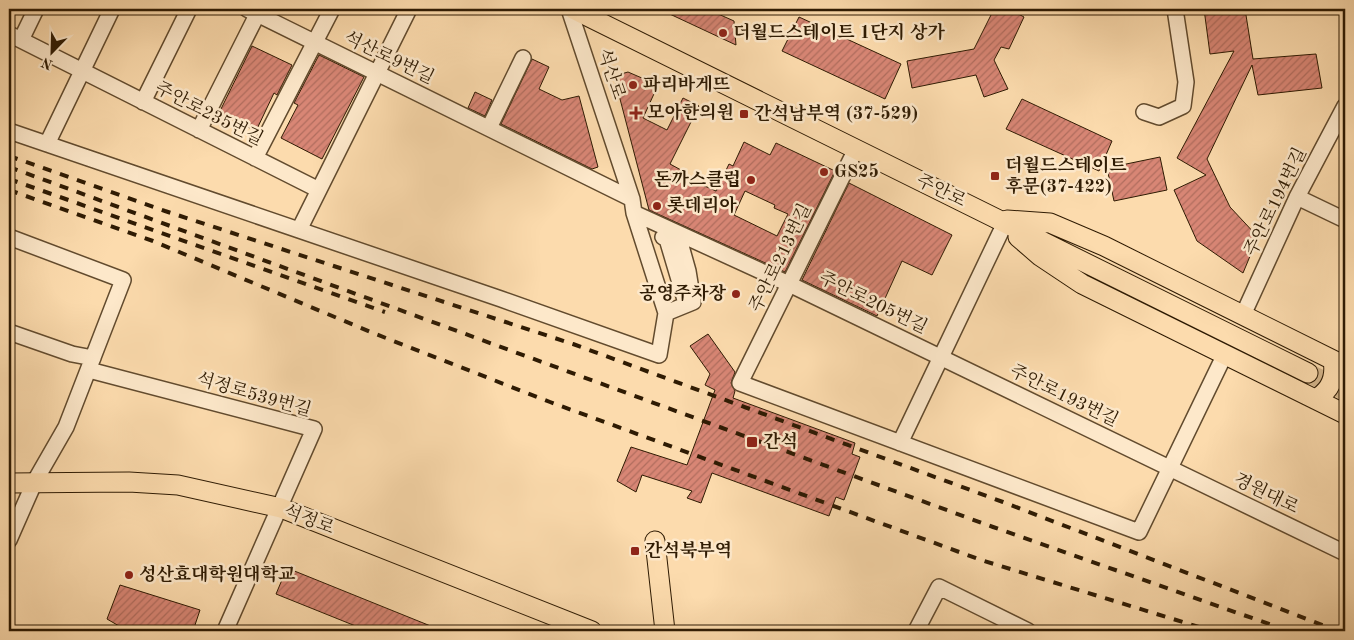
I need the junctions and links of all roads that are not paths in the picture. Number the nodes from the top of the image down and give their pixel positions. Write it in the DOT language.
graph roads {
  1 [pos="36,9"];
  2 [pos="112,9"];
  3 [pos="189,9"];
  4 [pos="332,9"];
  5 [pos="409,9"];
  6 [pos="569,9"];
  7 [pos="573,9"];
  8 [pos="1175,9"];
  9 [pos="255,10"];
  10 [pos="15,37"];
  11 [pos="315,43"];
  12 [pos="523,58"];
  13 [pos="82,71"];
  14 [pos="377,74"];
  15 [pos="143,102"];
  16 [pos="1345,106"];
  17 [pos="1144,112"];
  18 [pos="489,128"];
  19 [pos="199,130"];
  20 [pos="9,131"];
  21 [pos="47,144"];
  22 [pos="856,149"];
  23 [pos="255,158"];
  24 [pos="319,190"];
  25 [pos="1297,197"];
  26 [pos="634,212"];
  27 [pos="1345,220"];
  28 [pos="1001,222"];
  29 [pos="299,230"];
  30 [pos="9,237"];
  31 [pos="789,284"];
  32 [pos="666,313"];
  33 [pos="1243,315"];
  34 [pos="9,332"];
  35 [pos="1224,354"];
  36 [pos="942,357"];
  37 [pos="1339,363"];
  38 [pos="91,364"];
  39 [pos="1308,373"];
  40 [pos="1314,399"];
  41 [pos="1345,414"];
  42 [pos="900,443"];
  43 [pos="1170,468"];
  44 [pos="35,481"];
  45 [pos="9,483"];
  46 [pos="281,508"];
  47 [pos="9,540"];
  48 [pos="655,541"];
  49 [pos="1345,553"];
  50 [pos="226,631"];
  51 [pos="592,631"];
  52 [pos="665,631"];
  53 [pos="916,631"];
  54 [pos="1028,631"];
  1 -- 10 [label="street"];
  2 -- 13 [label="street"];
  3 -- 15 [label="street"];
  4 -- 11 [label="street"];
  5 -- 14 [label="street"];
  6 -- 26 [label="street, 석산로"];
  7 -- 22 [label="main road, 주안로"];
  8 -- 17 [label="street"];
  9 -- 11 [label="street, 석산로9번길"];
  9 -- 19 [label="street"];
  10 -- 13 [label="street, 주안로235번길"];
  11 -- 14 [label="street, 석산로9번길"];
  11 -- 23 [label="street"];
  12 -- 18 [label="street"];
  13 -- 15 [label="street, 주안로235번길"];
  13 -- 21 [label="street"];
  14 -- 18 [label="street, 석산로9번길"];
  14 -- 24 [label="street"];
  15 -- 19 [label="street, 주안로235번길"];
  16 -- 25 [label="street, 주안로194번길"];
  18 -- 26 [label="street, 석산로9번길"];
  19 -- 23 [label="street, 주안로235번길"];
  20 -- 21 [label="street"];
  21 -- 29 [label="street"];
  22 -- 28 [label="main road, 주안로"];
  22 -- 31 [label="street, 주안로213번길"];
  23 -- 24 [label="street, 주안로235번길"];
  24 -- 29 [label="street"];
  25 -- 27 [label="street"];
  25 -- 33 [label="street, 주안로194번길"];
  26 -- 31 [label="street, 주안로205번길"];
  26 -- 32 [label="street, 석산로"];
  26 -- 32 [label="street"];
  28 -- 33 [label="main road"];
  28 -- 35 [label="main road"];
  28 -- 36 [label="street, 주안로205번길"];
  28 -- 39 [label="main road, 주안로"];
  29 -- 32 [label="street"];
  30 -- 38 [label="street"];
  31 -- 36 [label="street, 주안로205번길"];
  31 -- 42 [label="street, 주안로213번길"];
  33 -- 37 [label="main road"];
  34 -- 38 [label="street"];
  35 -- 40 [label="main road"];
  35 -- 43 [label="street"];
  36 -- 42 [label="street, 주안로205번길"];
  36 -- 43 [label="street, 주안로193번길"];
  37 -- 40 [label="main road"];
  38 -- 44 [label="street"];
  38 -- 46 [label="street, 석정로539번길"];
  40 -- 41 [label="main road"];
  42 -- 43 [label="street"];
  43 -- 49 [label="street, 경원대로"];
  44 -- 45 [label="main road, 석정로"];
  44 -- 46 [label="main road, 석정로"];
  44 -- 47 [label="street"];
  46 -- 50 [label="street, 석정로539번길"];
  46 -- 51 [label="main road, 석정로"];
  48 -- 52 [label="main road"];
  53 -- 54 [label="street"];
}
